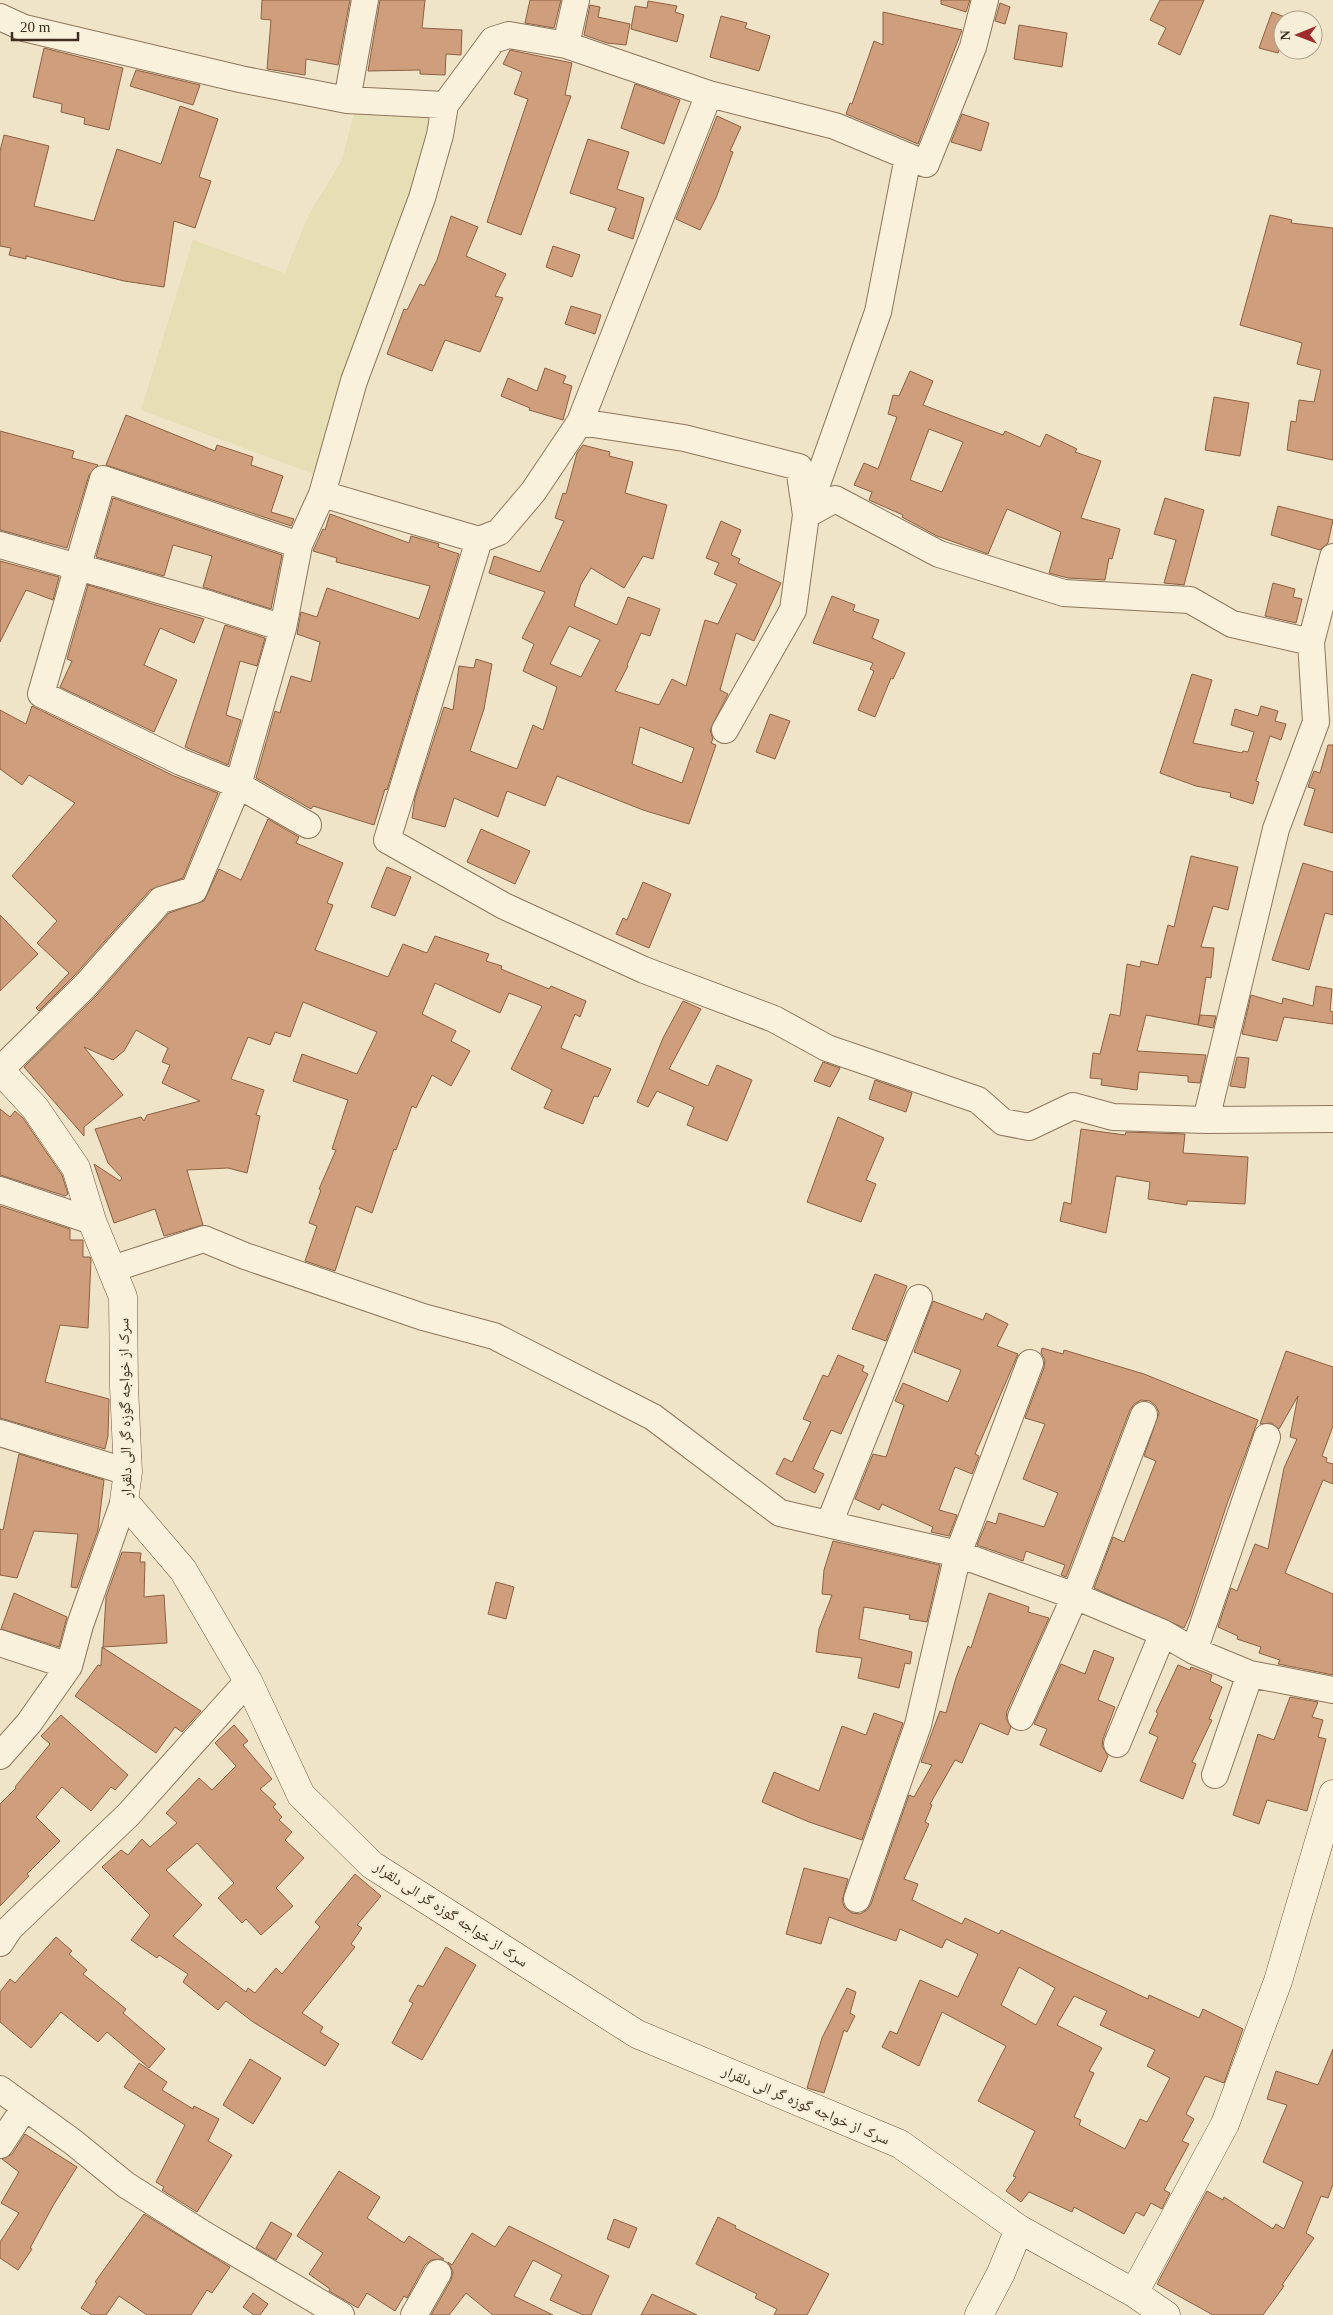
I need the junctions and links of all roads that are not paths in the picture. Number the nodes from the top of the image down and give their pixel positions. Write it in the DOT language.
graph roads {
  1 [pos="365,0"];
  2 [pos="576,0"];
  3 [pos="985,0"];
  4 [pos="0,17"];
  5 [pos="566,45"];
  6 [pos="709,94"];
  7 [pos="347,100"];
  8 [pos="445,105"];
  9 [pos="908,157"];
  10 [pos="580,422"];
  11 [pos="322,494"];
  12 [pos="806,515"];
  13 [pos="479,540"];
  14 [pos="0,545"];
  15 [pos="299,545"];
  16 [pos="1333,557"];
  17 [pos="77,565"];
  18 [pos="283,628"];
  19 [pos="1311,642"];
  20 [pos="725,730"];
  21 [pos="238,785"];
  22 [pos="308,825"];
  23 [pos="0,1070"];
  24 [pos="1333,1119"];
  25 [pos="1206,1120"];
  26 [pos="0,1190"];
  27 [pos="92,1221"];
  28 [pos="112,1269"];
  29 [pos="919,1298"];
  30 [pos="1030,1363"];
  31 [pos="1144,1415"];
  32 [pos="0,1433"];
  33 [pos="1267,1437"];
  34 [pos="128,1472"];
  35 [pos="124,1501"];
  36 [pos="829,1524"];
  37 [pos="958,1554"];
  38 [pos="1075,1596"];
  39 [pos="1163,1633"];
  40 [pos="0,1644"];
  41 [pos="1194,1652"];
  42 [pos="69,1666"];
  43 [pos="1250,1674"];
  44 [pos="248,1681"];
  45 [pos="1333,1690"];
  46 [pos="1021,1717"];
  47 [pos="1117,1744"];
  48 [pos="0,1756"];
  49 [pos="1215,1775"];
  50 [pos="1333,1794"];
  51 [pos="857,1900"];
  52 [pos="0,1943"];
  53 [pos="0,2089"];
  54 [pos="25,2107"];
  55 [pos="0,2146"];
  56 [pos="1019,2229"];
  57 [pos="438,2273"];
  58 [pos="1134,2293"];
  59 [pos="341,2315"];
  60 [pos="414,2315"];
  61 [pos="979,2315"];
  62 [pos="1166,2315"];
  1 -- 7 [label="street"];
  2 -- 5 [label="street"];
  3 -- 9 [label="street"];
  4 -- 7 [label="street"];
  5 -- 6 [label="street"];
  5 -- 8 [label="street"];
  6 -- 9 [label="street"];
  6 -- 10 [label="street"];
  7 -- 8 [label="street"];
  8 -- 11 [label="street"];
  9 -- 12 [label="street"];
  10 -- 12 [label="street"];
  10 -- 13 [label="street"];
  11 -- 13 [label="street"];
  11 -- 15 [label="street"];
  12 -- 19 [label="street"];
  12 -- 20 [label="street"];
  13 -- 25 [label="street"];
  14 -- 17 [label="street"];
  15 -- 17 [label="street"];
  15 -- 18 [label="street"];
  16 -- 19 [label="street"];
  17 -- 18 [label="street"];
  17 -- 21 [label="street"];
  18 -- 21 [label="street"];
  19 -- 25 [label="street"];
  21 -- 22 [label="street"];
  21 -- 23 [label="street"];
  23 -- 27 [label="street, سرک از خواجه گوزه گر الی دلقرار"];
  24 -- 25 [label="street"];
  26 -- 27 [label="street"];
  27 -- 28 [label="street, سرک از خواجه گوزه گر الی دلقرار"];
  28 -- 34 [label="street, سرک از خواجه گوزه گر الی دلقرار"];
  28 -- 36 [label="street"];
  29 -- 36 [label="street"];
  30 -- 37 [label="street"];
  31 -- 38 [label="street"];
  32 -- 34 [label="street"];
  33 -- 41 [label="street"];
  34 -- 35 [label="street, سرک از خواجه گوزه گر الی دلقرار"];
  35 -- 42 [label="street"];
  35 -- 44 [label="street, سرک از خواجه گوزه گر الی دلقرار"];
  36 -- 37 [label="street"];
  37 -- 38 [label="street"];
  37 -- 51 [label="street"];
  38 -- 39 [label="street"];
  38 -- 46 [label="street"];
  39 -- 41 [label="street"];
  39 -- 47 [label="street"];
  40 -- 42 [label="street"];
  41 -- 43 [label="street"];
  42 -- 48 [label="street"];
  43 -- 45 [label="street"];
  43 -- 49 [label="street"];
  44 -- 52 [label="street"];
  44 -- 56 [label="street, سرک از خواجه گوزه گر الی دلقرار"];
  50 -- 58 [label="street"];
  53 -- 54 [label="street"];
  54 -- 55 [label="street"];
  54 -- 59 [label="street"];
  56 -- 58 [label="street, سرک از خواجه گوزه گر الی دلقرار"];
  56 -- 61 [label="street"];
  57 -- 60 [label="street"];
  58 -- 62 [label="street, سرک از خواجه گوزه گر الی دلقرار"];
}
